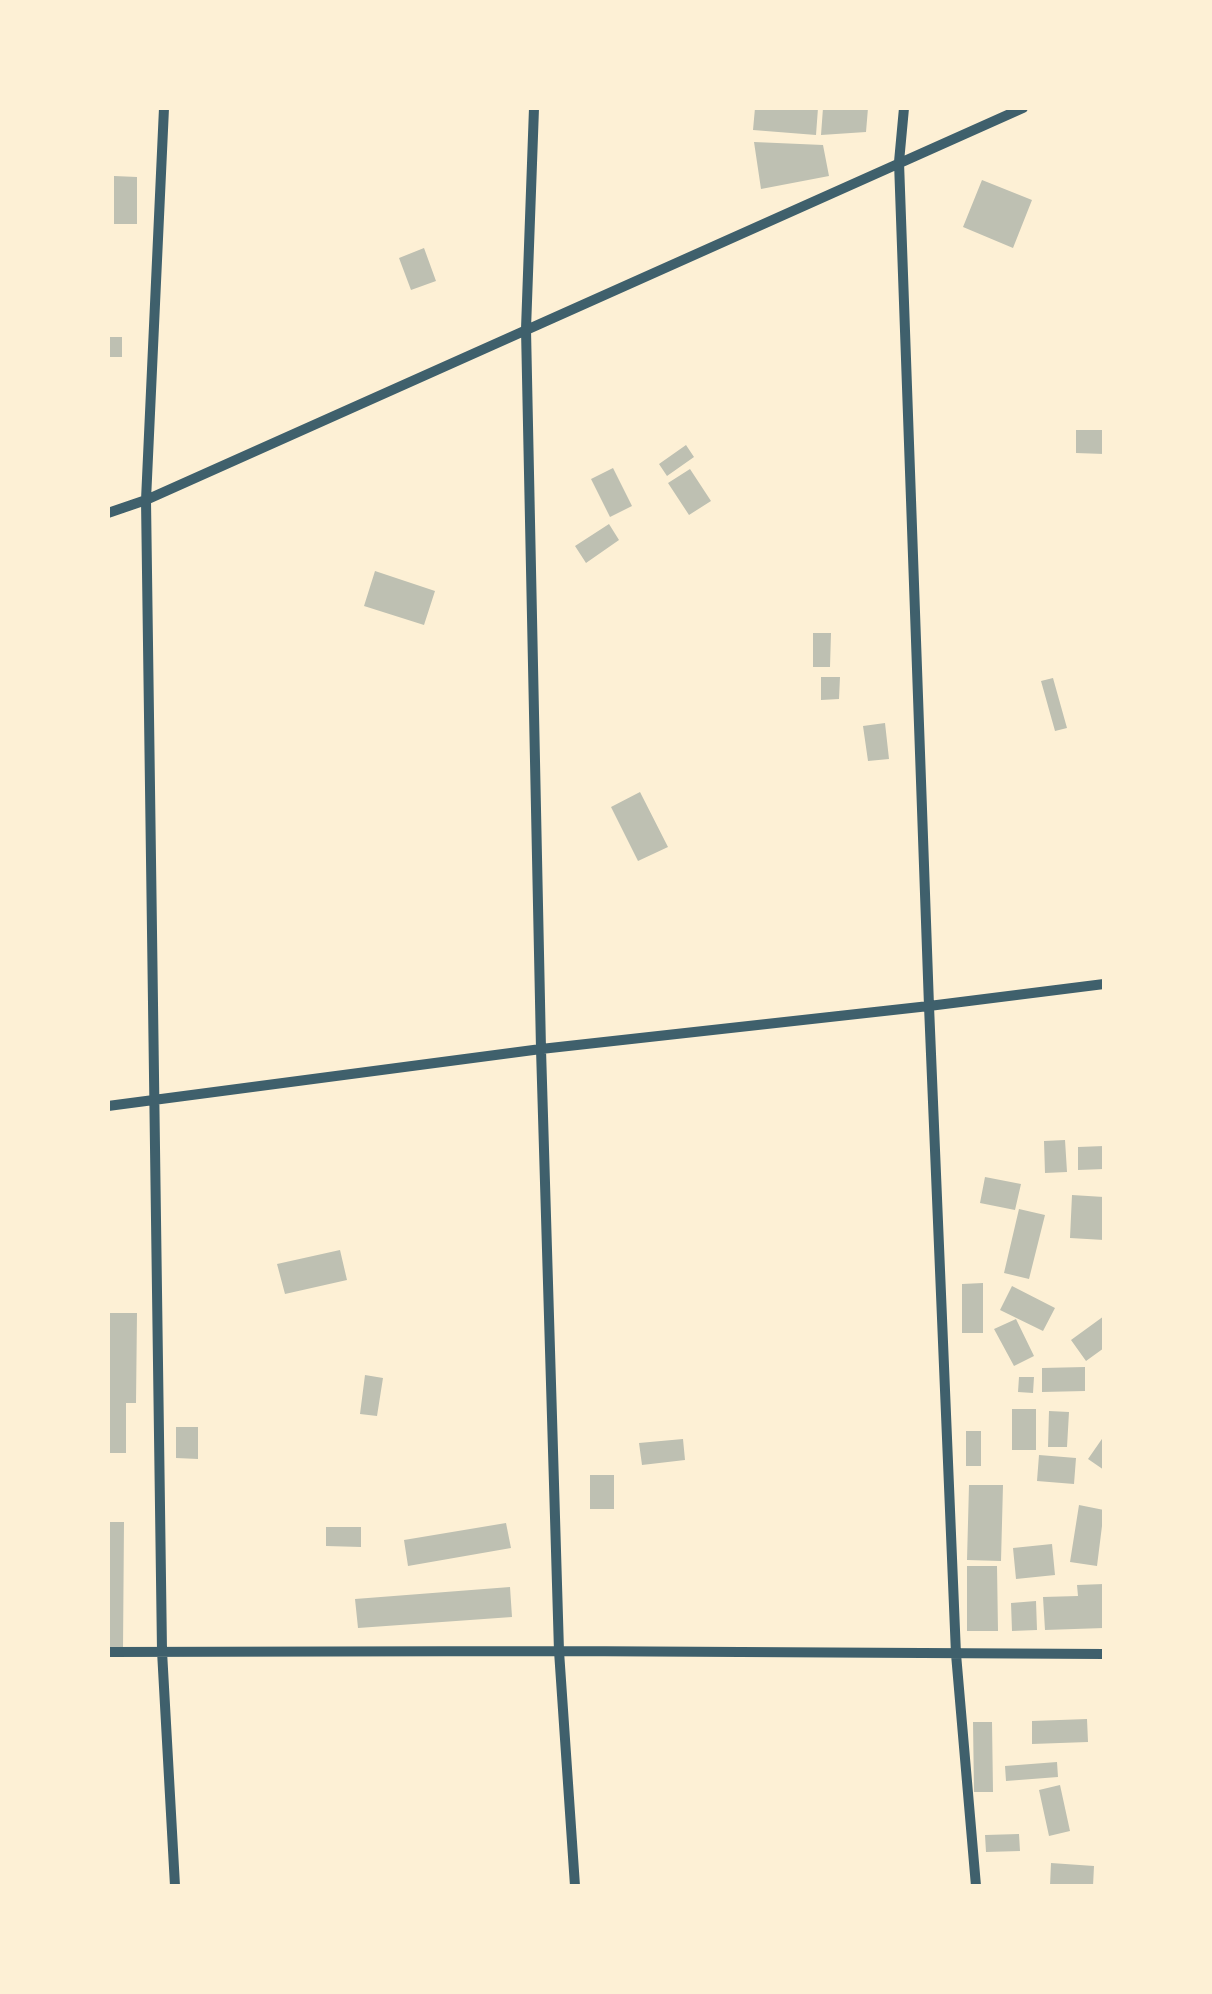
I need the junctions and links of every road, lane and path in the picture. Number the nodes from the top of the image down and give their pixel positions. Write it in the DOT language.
graph roads {
  1 [pos="164,108"];
  2 [pos="534,108"];
  3 [pos="904,108"];
  4 [pos="1024,108"];
  5 [pos="898,162"];
  6 [pos="526,328"];
  7 [pos="146,500"];
  8 [pos="108,513"];
  9 [pos="1104,984"];
  10 [pos="930,1006"];
  11 [pos="540,1049"];
  12 [pos="156,1100"];
  13 [pos="108,1106"];
  14 [pos="162,1651"];
  15 [pos="559,1651"];
  16 [pos="108,1652"];
  17 [pos="956,1654"];
  18 [pos="1104,1654"];
  19 [pos="175,1886"];
  20 [pos="575,1886"];
  21 [pos="976,1886"];
  1 -- 7 [label="street"];
  2 -- 6 [label="street"];
  3 -- 5 [label="street"];
  4 -- 5 [label="street"];
  5 -- 6 [label="street"];
  5 -- 10 [label="street"];
  6 -- 7 [label="street"];
  6 -- 11 [label="street"];
  7 -- 8 [label="street"];
  7 -- 12 [label="street"];
  9 -- 10 [label="street"];
  10 -- 11 [label="street"];
  10 -- 17 [label="street"];
  11 -- 12 [label="street"];
  11 -- 15 [label="street"];
  12 -- 13 [label="street"];
  12 -- 14 [label="street"];
  14 -- 15 [label="street"];
  14 -- 16 [label="street"];
  14 -- 19 [label="street"];
  15 -- 17 [label="street"];
  15 -- 20 [label="street"];
  17 -- 18 [label="street"];
  17 -- 21 [label="street"];
}
